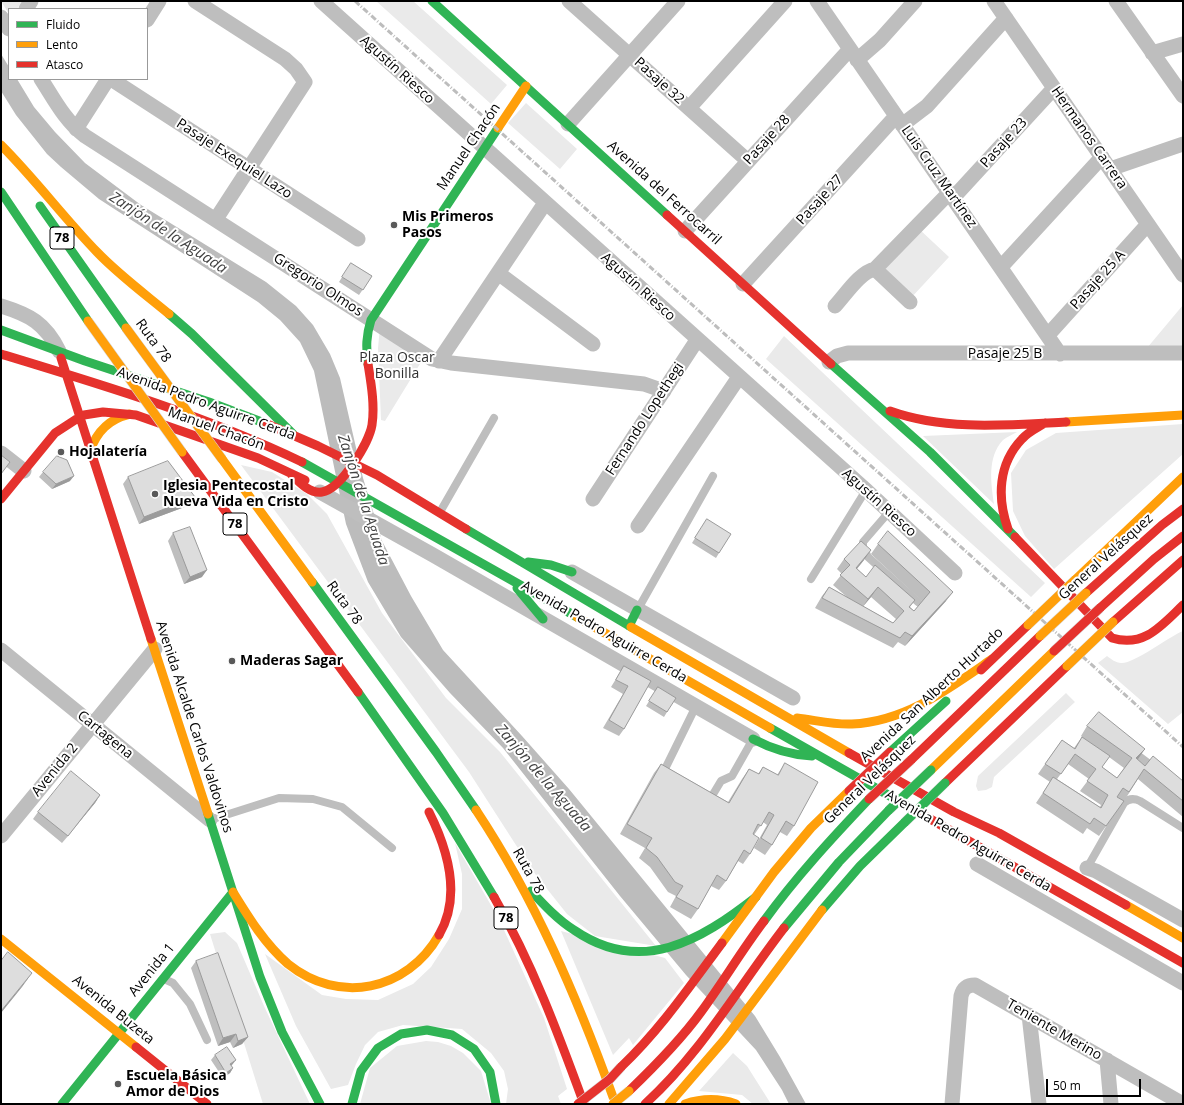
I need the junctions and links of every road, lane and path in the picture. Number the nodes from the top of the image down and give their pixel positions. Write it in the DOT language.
graph roads {
  1 [pos="159,1"];
  2 [pos="195,1"];
  3 [pos="321,1"];
  4 [pos="432,1"];
  5 [pos="569,1"];
  6 [pos="678,1"];
  7 [pos="785,1"];
  8 [pos="816,1"];
  9 [pos="914,1"];
  10 [pos="994,1"];
  11 [pos="1116,1"];
  12 [pos="1,17"];
  13 [pos="148,18"];
  14 [pos="1006,18"];
  15 [pos="8,28"];
  16 [pos="1183,44"];
  17 [pos="1152,53"];
  18 [pos="853,54"];
  19 [pos="630,55"];
  20 [pos="42,80"];
  21 [pos="109,80"];
  22 [pos="112,80"];
  23 [pos="526,86"];
  24 [pos="1054,88"];
  25 [pos="1183,96"];
  26 [pos="689,108"];
  27 [pos="899,121"];
  28 [pos="568,124"];
  29 [pos="76,129"];
  30 [pos="1183,144"];
  31 [pos="1,146"];
  32 [pos="485,148"];
  33 [pos="748,161"];
  34 [pos="1106,163"];
  35 [pos="249,169"];
  36 [pos="28,188"];
  37 [pos="1,192"];
  38 [pos="951,196"];
  39 [pos="37,201"];
  40 [pos="545,203"];
  41 [pos="216,219"];
  42 [pos="1148,224"];
  43 [pos="685,231"];
  44 [pos="358,239"];
  45 [pos="1001,267"];
  46 [pos="875,269"];
  47 [pos="498,274"];
  48 [pos="1183,274"];
  49 [pos="743,284"];
  50 [pos="910,302"];
  51 [pos="1,306"];
  52 [pos="835,306"];
  53 [pos="371,320"];
  54 [pos="1,330"];
  55 [pos="1048,335"];
  56 [pos="697,340"];
  57 [pos="593,344"];
  58 [pos="59,351"];
  59 [pos="1183,353"];
  60 [pos="1,354"];
  61 [pos="1060,354"];
  62 [pos="439,361"];
  63 [pos="829,362"];
  64 [pos="66,374"];
  65 [pos="739,378"];
  66 [pos="664,391"];
  67 [pos="878,406"];
  68 [pos="130,414"];
  69 [pos="1183,416"];
  70 [pos="80,417"];
  71 [pos="494,418"];
  72 [pos="1045,423"];
  73 [pos="293,434"];
  74 [pos="62,442"];
  75 [pos="77,444"];
  76 [pos="41,450"];
  77 [pos="90,451"];
  78 [pos="1,453"];
  79 [pos="353,462"];
  80 [pos="24,471"];
  81 [pos="713,476"];
  82 [pos="1183,477"];
  83 [pos="339,481"];
  84 [pos="866,490"];
  85 [pos="326,491"];
  86 [pos="1,499"];
  87 [pos="593,499"];
  88 [pos="1183,509"];
  89 [pos="889,512"];
  90 [pos="440,514"];
  91 [pos="638,526"];
  92 [pos="1010,532"];
  93 [pos="1183,536"];
  94 [pos="516,560"];
  95 [pos="1183,560"];
  96 [pos="572,572"];
  97 [pos="955,573"];
  98 [pos="507,577"];
  99 [pos="811,579"];
  100 [pos="918,602"];
  101 [pos="1183,605"];
  102 [pos="637,610"];
  103 [pos="543,619"];
  104 [pos="629,626"];
  105 [pos="155,649"];
  106 [pos="1,650"];
  107 [pos="992,660"];
  108 [pos="794,698"];
  109 [pos="696,706"];
  110 [pos="784,716"];
  111 [pos="92,724"];
  112 [pos="753,739"];
  113 [pos="1124,744"];
  114 [pos="398,748"];
  115 [pos="819,756"];
  116 [pos="1161,773"];
  117 [pos="677,781"];
  118 [pos="701,794"];
  119 [pos="929,819"];
  120 [pos="210,820"];
  121 [pos="1183,828"];
  122 [pos="1,836"];
  123 [pos="952,843"];
  124 [pos="392,848"];
  125 [pos="973,861"];
  126 [pos="1053,864"];
  127 [pos="1080,866"];
  128 [pos="512,869"];
  129 [pos="233,892"];
  130 [pos="756,897"];
  131 [pos="1183,920"];
  132 [pos="1183,938"];
  133 [pos="1,939"];
  134 [pos="1183,963"];
  135 [pos="163,978"];
  136 [pos="1183,983"];
  137 [pos="1029,1015"];
  138 [pos="119,1033"];
  139 [pos="207,1040"];
  140 [pos="1107,1060"];
  141 [pos="62,1104"];
  142 [pos="207,1104"];
  143 [pos="320,1104"];
  144 [pos="352,1104"];
  145 [pos="496,1104"];
  146 [pos="578,1104"];
  147 [pos="584,1104"];
  148 [pos="614,1104"];
  149 [pos="645,1104"];
  150 [pos="669,1104"];
  151 [pos="685,1104"];
  152 [pos="736,1104"];
  153 [pos="952,1104"];
  154 [pos="1039,1104"];
  155 [pos="1111,1104"];
  156 [pos="1182,1104"];
  1 -- 13 [label="street"];
  2 -- 35 [label="street"];
  3 -- 32 [label="street, Agustín Riesco"];
  4 -- 23 [label="main road, Avenida del Ferrocarril"];
  5 -- 19 [label="street, Pasaje 32"];
  6 -- 19 [label="street"];
  7 -- 26 [label="street"];
  8 -- 18 [label="street, Luis Cruz Martínez"];
  9 -- 18 [label="street, Pasaje 28"];
  10 -- 14 [label="street, Hermanos Carrera"];
  11 -- 17 [label="street"];
  12 -- 15 [label="street"];
  14 -- 24 [label="street, Hermanos Carrera"];
  14 -- 27 [label="street, Pasaje 27"];
  16 -- 17 [label="street"];
  17 -- 25 [label="street"];
  18 -- 27 [label="street, Luis Cruz Martínez"];
  18 -- 33 [label="street, Pasaje 28"];
  19 -- 26 [label="street, Pasaje 32"];
  19 -- 28 [label="street"];
  20 -- 29 [label="street, Gregorio Olmos"];
  21 -- 29 [label="street"];
  22 -- 35 [label="street, Pasaje Exequiel Lazo"];
  23 -- 28 [label="main road, Avenida del Ferrocarril"];
  23 -- 32 [label="main road, Manuel Chacón"];
  24 -- 34 [label="street, Hermanos Carrera"];
  24 -- 38 [label="street, Pasaje 23"];
  26 -- 33 [label="street, Pasaje 32"];
  27 -- 38 [label="street, Luis Cruz Martínez"];
  27 -- 49 [label="street, Pasaje 27"];
  28 -- 43 [label="main road, Avenida del Ferrocarril"];
  29 -- 41 [label="street, Gregorio Olmos"];
  30 -- 34 [label="street"];
  31 -- 36 [label="main road"];
  31 -- 73 [label="main road"];
  32 -- 40 [label="street, Agustín Riesco"];
  32 -- 53 [label="main road, Manuel Chacón"];
  33 -- 43 [label="street, Pasaje 28"];
  34 -- 42 [label="street, Hermanos Carrera"];
  34 -- 45 [label="street"];
  35 -- 41 [label="street"];
  35 -- 44 [label="street, Pasaje Exequiel Lazo"];
  37 -- 114 [label="main road, 78, bridge"];
  38 -- 45 [label="street, Luis Cruz Martínez"];
  38 -- 46 [label="street, Pasaje 23"];
  39 -- 128 [label="main road, Ruta 78 / 78, bridge"];
  40 -- 47 [label="street"];
  40 -- 56 [label="street, Agustín Riesco"];
  41 -- 53 [label="street, Gregorio Olmos"];
  42 -- 48 [label="street, Hermanos Carrera"];
  42 -- 55 [label="street, Pasaje 25 A"];
  43 -- 49 [label="main road, Avenida del Ferrocarril"];
  45 -- 55 [label="street, Luis Cruz Martínez"];
  46 -- 50 [label="street"];
  46 -- 52 [label="street, Pasaje 23"];
  47 -- 57 [label="street"];
  47 -- 62 [label="street"];
  49 -- 63 [label="main road, Avenida del Ferrocarril"];
  51 -- 58 [label="street"];
  53 -- 62 [label="street, Gregorio Olmos"];
  53 -- 79 [label="main road, Manuel Chacón"];
  54 -- 58 [label="main road, Avenida Pedro Aguirre Cerda"];
  55 -- 61 [label="street, Luis Cruz Martínez"];
  56 -- 65 [label="street, Agustín Riesco"];
  56 -- 66 [label="street, Fernando Lopethegi"];
  58 -- 64 [label="main road, Avenida Alcalde Carlos Valdovinos"];
  58 -- 73 [label="main road, Avenida Pedro Aguirre Cerda"];
  59 -- 61 [label="street, Pasaje 25 B"];
  60 -- 64 [label="main road, Avenida Pedro Aguirre Cerda"];
  61 -- 63 [label="street, Pasaje 25 B"];
  62 -- 66 [label="street, Gregorio Olmos"];
  63 -- 67 [label="main road, Avenida del Ferrocarril"];
  64 -- 70 [label="main road, Avenida Alcalde Carlos Valdovinos"];
  64 -- 83 [label="main road, Avenida Pedro Aguirre Cerda"];
  65 -- 84 [label="street, Agustín Riesco"];
  65 -- 91 [label="street"];
  66 -- 87 [label="street, Fernando Lopethegi"];
  67 -- 72 [label="main road"];
  67 -- 92 [label="main road, Avenida del Ferrocarril"];
  68 -- 70 [label="main road, Manuel Chacón"];
  68 -- 77 [label="main road"];
  68 -- 85 [label="main road, Manuel Chacón"];
  69 -- 72 [label="main road"];
  70 -- 76 [label="main road, Manuel Chacón"];
  70 -- 77 [label="main road, Avenida Alcalde Carlos Valdovinos"];
  71 -- 90 [label="lane"];
  72 -- 92 [label="main road"];
  73 -- 79 [label="main road, Avenida Pedro Aguirre Cerda"];
  74 -- 76 [label="main road"];
  75 -- 77 [label="main road"];
  76 -- 80 [label="main road, Manuel Chacón"];
  77 -- 105 [label="main road, Avenida Alcalde Carlos Valdovinos"];
  78 -- 80 [label="street"];
  79 -- 83 [label="main road, Manuel Chacón"];
  79 -- 90 [label="main road, Avenida Pedro Aguirre Cerda"];
  80 -- 86 [label="main road, Manuel Chacón"];
  81 -- 102 [label="lane"];
  82 -- 107 [label="main road, Avenida San Alberto Hurtado, bridge"];
  83 -- 85 [label="main road, Manuel Chacón"];
  83 -- 98 [label="main road, Avenida Pedro Aguirre Cerda"];
  84 -- 89 [label="street, Agustín Riesco"];
  84 -- 99 [label="lane"];
  85 -- 103 [label="street, Avenida Pedro Aguirre Cerda"];
  88 -- 148 [label="main road, General Velásquez, bridge"];
  89 -- 97 [label="street, Agustín Riesco"];
  89 -- 100 [label="lane"];
  90 -- 94 [label="main road, Avenida Pedro Aguirre Cerda"];
  92 -- 101 [label="main road, Avenida del Ferrocarril"];
  93 -- 149 [label="main road, bridge"];
  94 -- 96 [label="main road"];
  94 -- 104 [label="main road, Avenida Pedro Aguirre Cerda"];
  95 -- 150 [label="main road, bridge"];
  96 -- 102 [label="street"];
  98 -- 103 [label="main road"];
  98 -- 115 [label="main road, Avenida Pedro Aguirre Cerda"];
  102 -- 104 [label="main road"];
  102 -- 108 [label="street"];
  103 -- 109 [label="street, Avenida Pedro Aguirre Cerda"];
  104 -- 110 [label="main road, Avenida Pedro Aguirre Cerda"];
  105 -- 111 [label="street, Avenida 2"];
  105 -- 120 [label="main road, Avenida Alcalde Carlos Valdovinos"];
  106 -- 111 [label="street, Cartagena"];
  107 -- 110 [label="main road"];
  107 -- 130 [label="main road, Avenida San Alberto Hurtado, bridge"];
  109 -- 112 [label="street, Avenida Pedro Aguirre Cerda"];
  109 -- 117 [label="lane"];
  110 -- 126 [label="main road, Avenida Pedro Aguirre Cerda"];
  111 -- 120 [label="street, Cartagena"];
  111 -- 122 [label="street, Avenida 2"];
  112 -- 115 [label="main road"];
  112 -- 118 [label="lane"];
  113 -- 116 [label="lane"];
  114 -- 129 [label="main road"];
  114 -- 147 [label="main road, 78"];
  115 -- 119 [label="main road, Avenida Pedro Aguirre Cerda"];
  119 -- 123 [label="main road"];
  119 -- 134 [label="main road, Avenida Pedro Aguirre Cerda"];
  120 -- 124 [label="lane"];
  120 -- 129 [label="main road, Avenida Alcalde Carlos Valdovinos"];
  121 -- 127 [label="lane"];
  125 -- 136 [label="street, Avenida Pedro Aguirre Cerda"];
  126 -- 127 [label="main road"];
  126 -- 132 [label="main road, Avenida Pedro Aguirre Cerda"];
  127 -- 131 [label="street"];
  128 -- 130 [label="main road"];
  128 -- 148 [label="main road, Ruta 78 / 78"];
  129 -- 135 [label="main road, Avenida 1"];
  129 -- 143 [label="main road, Avenida Alcalde Carlos Valdovinos"];
  130 -- 146 [label="main road, Avenida San Alberto Hurtado, bridge"];
  133 -- 138 [label="main road, Avenida Buzeta"];
  135 -- 138 [label="main road, Avenida 1"];
  135 -- 139 [label="lane"];
  137 -- 140 [label="street, Teniente Merino"];
  137 -- 153 [label="street, Teniente Merino"];
  137 -- 154 [label="street"];
  138 -- 141 [label="main road, Avenida 1"];
  138 -- 142 [label="main road, Avenida Buzeta"];
  140 -- 155 [label="street"];
  140 -- 156 [label="street, Teniente Merino"];
  144 -- 145 [label="main road"];
  151 -- 152 [label="main road"];
}
